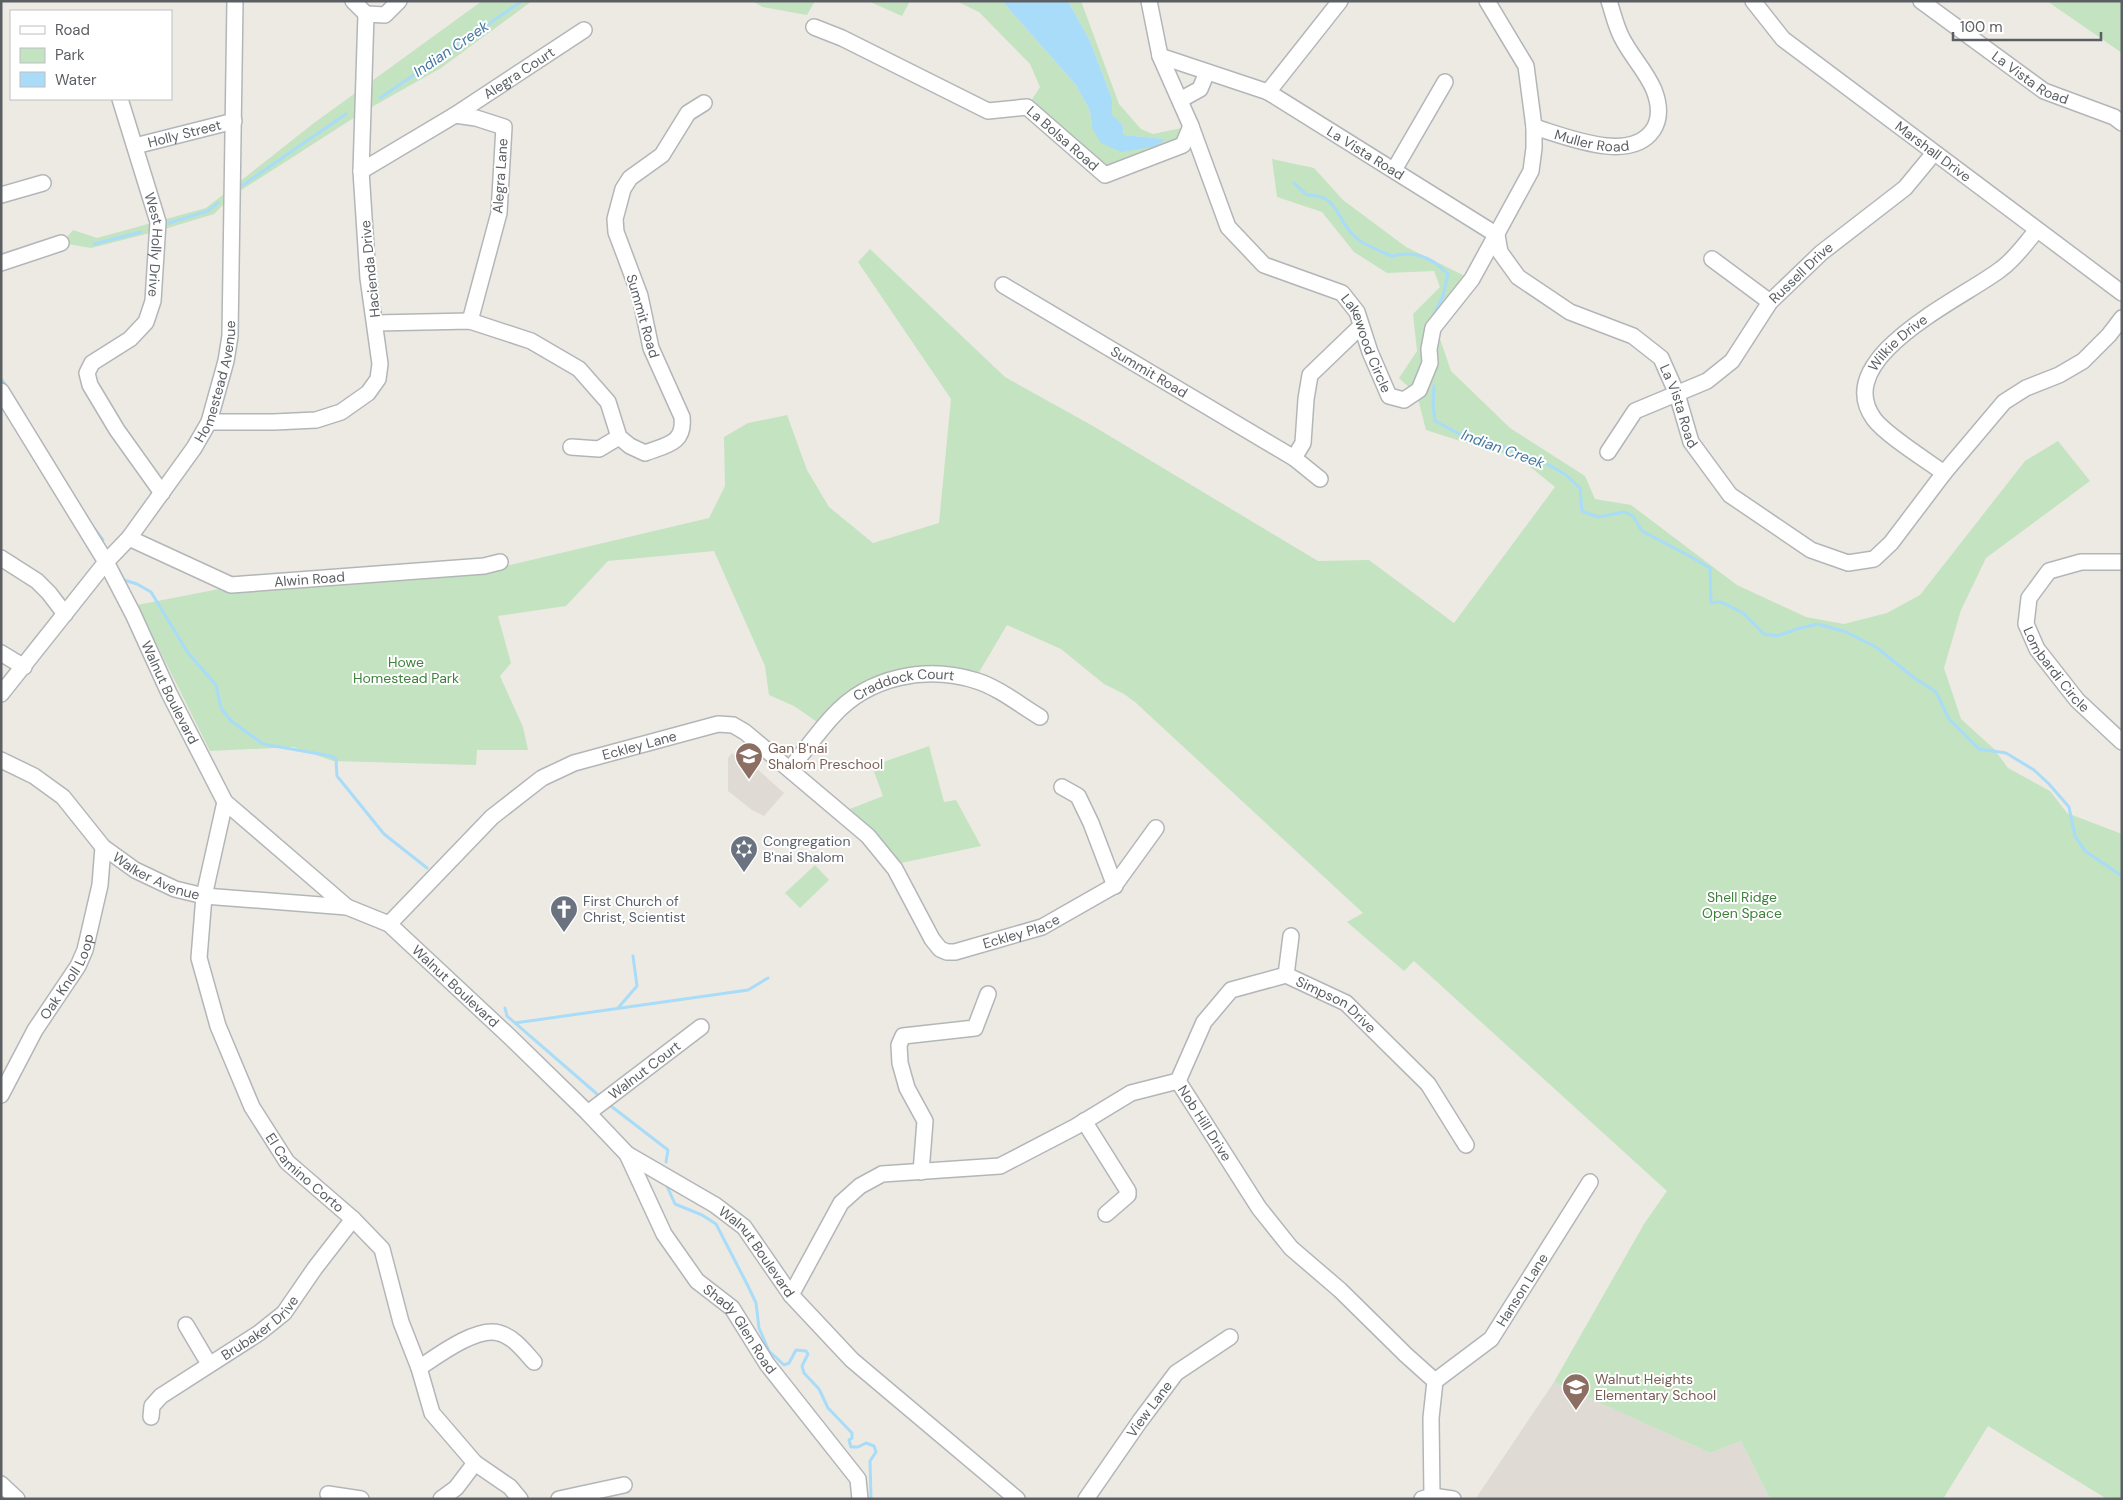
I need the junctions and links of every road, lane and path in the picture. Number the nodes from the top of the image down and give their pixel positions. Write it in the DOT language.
graph roads {
  1 [pos="235,1"];
  2 [pos="353,1"];
  3 [pos="399,1"];
  4 [pos="1149,1"];
  5 [pos="1340,1"];
  6 [pos="1487,1"];
  7 [pos="1609,1"];
  8 [pos="1753,1"];
  9 [pos="1921,1"];
  10 [pos="366,14"];
  11 [pos="814,28"];
  12 [pos="584,30"];
  13 [pos="1160,56"];
  14 [pos="1208,72"];
  15 [pos="1445,82"];
  16 [pos="1268,92"];
  17 [pos="120,100"];
  18 [pos="1180,100"];
  19 [pos="704,103"];
  20 [pos="455,115"];
  21 [pos="234,121"];
  22 [pos="2122,123"];
  23 [pos="1191,126"];
  24 [pos="1534,127"];
  25 [pos="136,146"];
  26 [pos="1934,153"];
  27 [pos="1394,170"];
  28 [pos="361,171"];
  29 [pos="43,183"];
  30 [pos="1,195"];
  31 [pos="2037,230"];
  32 [pos="1497,235"];
  33 [pos="62,243"];
  34 [pos="1712,259"];
  35 [pos="1,264"];
  36 [pos="1003,285"];
  37 [pos="2122,293"];
  38 [pos="1770,302"];
  39 [pos="2122,318"];
  40 [pos="470,321"];
  41 [pos="376,323"];
  42 [pos="1361,326"];
  43 [pos="1,391"];
  44 [pos="1677,394"];
  45 [pos="209,422"];
  46 [pos="619,436"];
  47 [pos="571,447"];
  48 [pos="1608,452"];
  49 [pos="1294,458"];
  50 [pos="1944,473"];
  51 [pos="1320,479"];
  52 [pos="162,493"];
  53 [pos="129,538"];
  54 [pos="1,558"];
  55 [pos="106,562"];
  56 [pos="500,562"];
  57 [pos="2122,562"];
  58 [pos="65,614"];
  59 [pos="1,654"];
  60 [pos="24,667"];
  61 [pos="1,694"];
  62 [pos="1040,717"];
  63 [pos="2122,742"];
  64 [pos="1,760"];
  65 [pos="790,769"];
  66 [pos="1062,787"];
  67 [pos="225,802"];
  68 [pos="1156,828"];
  69 [pos="103,847"];
  70 [pos="896,869"];
  71 [pos="1115,886"];
  72 [pos="204,896"];
  73 [pos="347,907"];
  74 [pos="389,924"];
  75 [pos="1291,936"];
  76 [pos="1286,975"];
  77 [pos="988,994"];
  78 [pos="701,1027"];
  79 [pos="1178,1081"];
  80 [pos="1,1095"];
  81 [pos="588,1113"];
  82 [pos="1084,1121"];
  83 [pos="1466,1144"];
  84 [pos="627,1154"];
  85 [pos="921,1172"];
  86 [pos="1590,1182"];
  87 [pos="1106,1214"];
  88 [pos="353,1219"];
  89 [pos="791,1295"];
  90 [pos="186,1325"];
  91 [pos="1230,1336"];
  92 [pos="534,1362"];
  93 [pos="209,1364"];
  94 [pos="419,1368"];
  95 [pos="1435,1381"];
  96 [pos="151,1417"];
  97 [pos="476,1463"];
  98 [pos="1,1484"];
  99 [pos="624,1485"];
  100 [pos="328,1494"];
  101 [pos="1427,1497"];
  102 [pos="17,1499"];
  103 [pos="361,1499"];
  104 [pos="440,1499"];
  105 [pos="520,1499"];
  106 [pos="559,1499"];
  107 [pos="860,1499"];
  108 [pos="1017,1499"];
  109 [pos="1086,1499"];
  110 [pos="1453,1499"];
  1 -- 21 [label="street, Homestead Avenue"];
  2 -- 10 [label="street"];
  3 -- 10 [label="street"];
  4 -- 13 [label="street, Lakewood Circle"];
  5 -- 16 [label="street"];
  6 -- 24 [label="street, Lakewood Circle"];
  7 -- 24 [label="street, Muller Road"];
  8 -- 26 [label="street, Marshall Drive"];
  9 -- 22 [label="street, La Vista Road"];
  10 -- 28 [label="street, Hacienda Drive"];
  11 -- 23 [label="street, La Bolsa Road"];
  12 -- 20 [label="street, Alegra Court"];
  13 -- 14 [label="street, La Vista Road"];
  13 -- 18 [label="street, Lakewood Circle"];
  14 -- 16 [label="street, La Vista Road"];
  14 -- 18 [label="street"];
  15 -- 27 [label="street"];
  16 -- 27 [label="street, La Vista Road"];
  17 -- 25 [label="street, West Holly Drive"];
  18 -- 23 [label="street, Lakewood Circle"];
  19 -- 46 [label="street, Summit Road"];
  20 -- 28 [label="street"];
  20 -- 40 [label="street, Alegra Lane"];
  21 -- 25 [label="street, Holly Street"];
  21 -- 45 [label="street, Homestead Avenue"];
  23 -- 42 [label="street, Lakewood Circle"];
  24 -- 32 [label="street, Lakewood Circle"];
  25 -- 52 [label="street, West Holly Drive"];
  26 -- 31 [label="street, Marshall Drive"];
  26 -- 38 [label="street, Russell Drive"];
  27 -- 32 [label="street, La Vista Road"];
  28 -- 41 [label="street, Hacienda Drive"];
  29 -- 30 [label="street"];
  31 -- 37 [label="street, Marshall Drive"];
  31 -- 50 [label="street, Wilkie Drive"];
  32 -- 42 [label="street, Lakewood Circle"];
  32 -- 44 [label="street, La Vista Road"];
  33 -- 35 [label="street"];
  34 -- 38 [label="street"];
  36 -- 49 [label="street, Summit Road"];
  38 -- 44 [label="street, Russell Drive"];
  39 -- 50 [label="street, La Vista Road"];
  40 -- 41 [label="street"];
  40 -- 46 [label="street"];
  41 -- 45 [label="street, Hacienda Drive"];
  42 -- 49 [label="street"];
  43 -- 55 [label="street, Walnut Boulevard"];
  44 -- 48 [label="street, Russell Drive"];
  44 -- 50 [label="street, La Vista Road"];
  45 -- 52 [label="street, Homestead Avenue"];
  46 -- 47 [label="street"];
  49 -- 51 [label="street, Summit Road"];
  52 -- 53 [label="street, Homestead Avenue"];
  53 -- 55 [label="street, Homestead Avenue"];
  53 -- 56 [label="street, Alwin Road"];
  54 -- 58 [label="street"];
  55 -- 58 [label="street, Homestead Avenue"];
  55 -- 67 [label="street, Walnut Boulevard"];
  57 -- 63 [label="street, Lombardi Circle"];
  58 -- 60 [label="street, Homestead Avenue"];
  59 -- 60 [label="street"];
  60 -- 61 [label="street, Homestead Avenue"];
  62 -- 65 [label="street, Craddock Court"];
  64 -- 69 [label="street, Walker Avenue"];
  65 -- 70 [label="street, Eckley Lane"];
  65 -- 74 [label="street, Eckley Lane"];
  66 -- 71 [label="street"];
  67 -- 72 [label="street, El Camino Corto"];
  67 -- 73 [label="street, Walnut Boulevard"];
  68 -- 71 [label="street, Eckley Place"];
  69 -- 72 [label="street, Walker Avenue"];
  69 -- 80 [label="street, Oak Knoll Loop"];
  70 -- 71 [label="street, Eckley Place"];
  72 -- 73 [label="street, Walker Avenue"];
  72 -- 88 [label="street, El Camino Corto"];
  73 -- 74 [label="street, Walnut Boulevard"];
  74 -- 81 [label="street, Walnut Boulevard"];
  75 -- 76 [label="street"];
  76 -- 79 [label="street, Simpson Drive"];
  76 -- 83 [label="street, Simpson Drive"];
  77 -- 85 [label="street"];
  78 -- 81 [label="street, Walnut Court"];
  79 -- 82 [label="street, Nob Hill Drive"];
  79 -- 95 [label="street, Nob Hill Drive"];
  81 -- 84 [label="street, Walnut Boulevard"];
  82 -- 85 [label="street, Nob Hill Drive"];
  82 -- 87 [label="street"];
  84 -- 89 [label="street, Walnut Boulevard"];
  84 -- 107 [label="street, Shady Glen Road"];
  85 -- 89 [label="street, Nob Hill Drive"];
  86 -- 95 [label="street, Hanson Lane"];
  88 -- 93 [label="street, Brubaker Drive"];
  88 -- 94 [label="street, El Camino Corto"];
  89 -- 108 [label="street, Walnut Boulevard"];
  90 -- 93 [label="street"];
  91 -- 109 [label="street, View Lane"];
  92 -- 94 [label="street"];
  93 -- 96 [label="street, Brubaker Drive"];
  94 -- 97 [label="street, El Camino Corto"];
  95 -- 101 [label="street"];
  97 -- 104 [label="street"];
  97 -- 105 [label="street, El Camino Corto"];
  98 -- 102 [label="street"];
  99 -- 106 [label="street"];
  100 -- 103 [label="street"];
  101 -- 110 [label="street"];
}
